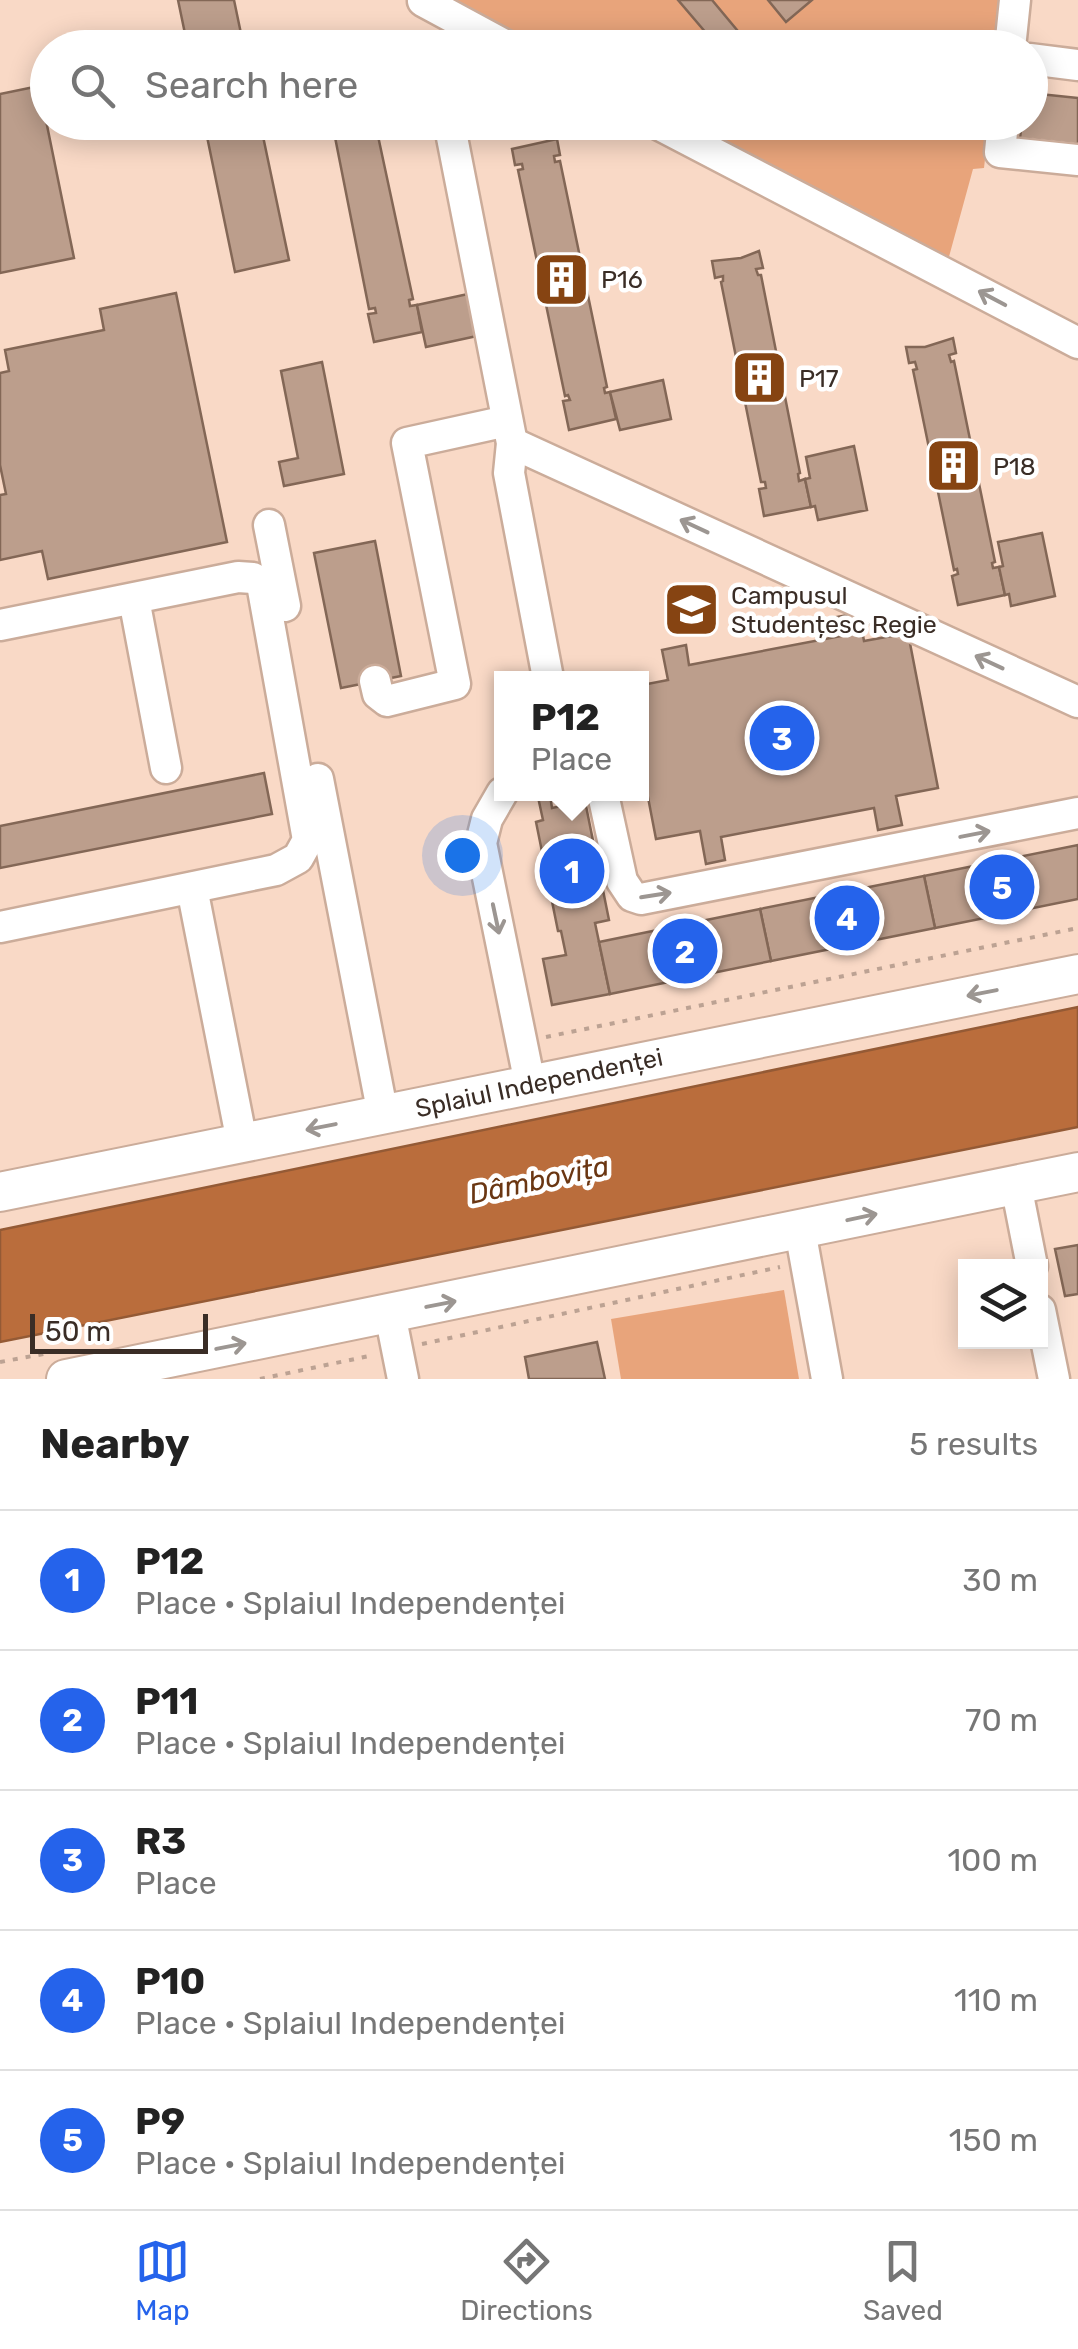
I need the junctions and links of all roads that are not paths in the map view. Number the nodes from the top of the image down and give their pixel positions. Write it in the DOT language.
graph roads {
  1 [pos="1015,0"];
  2 [pos="423,1"];
  3 [pos="478,30"];
  4 [pos="1012,30"];
  5 [pos="1048,61"];
  6 [pos="1078,65"];
  7 [pos="453,140"];
  8 [pos="689,140"];
  9 [pos="1011,140"];
  10 [pos="1078,160"];
  11 [pos="1078,343"];
  12 [pos="509,432"];
  13 [pos="269,525"];
  14 [pos="134,599"];
  15 [pos="0,625"];
  16 [pos="547,671"];
  17 [pos="374,681"];
  18 [pos="1078,702"];
  19 [pos="166,768"];
  20 [pos="497,801"];
  21 [pos="605,801"];
  22 [pos="1078,814"];
  23 [pos="192,888"];
  24 [pos="0,926"];
  25 [pos="1078,974"];
  26 [pos="530,1084"];
  27 [pos="383,1115"];
  28 [pos="242,1142"];
  29 [pos="1078,1172"];
  30 [pos="1016,1184"];
  31 [pos="0,1192"];
  32 [pos="803,1246"];
  33 [pos="1031,1259"];
  34 [pos="397,1347"];
  35 [pos="1048,1349"];
  36 [pos="66,1379"];
  37 [pos="827,1379"];
  38 [pos="1054,1379"];
  1 -- 4 [label="street"];
  2 -- 3 [label="street"];
  5 -- 6 [label="street"];
  7 -- 12 [label="street"];
  11 -- 8 [label="street, one-way"];
  9 -- 10 [label="street"];
  12 -- 16 [label="street"];
  12 -- 17 [label="street"];
  18 -- 12 [label="street, one-way"];
  13 -- 27 [label="street"];
  14 -- 15 [label="street"];
  14 -- 19 [label="street"];
  14 -- 23 [label="street"];
  20 -- 26 [label="street, one-way"];
  21 -- 22 [label="street, one-way"];
  23 -- 24 [label="street"];
  23 -- 28 [label="street"];
  25 -- 26 [label="main road, Splaiul Independenței, one-way"];
  26 -- 27 [label="main road, Splaiul Independenței"];
  27 -- 28 [label="main road, Splaiul Independenței, one-way"];
  28 -- 31 [label="main road, Splaiul Independenței"];
  29 -- 30 [label="main road"];
  32 -- 30 [label="main road, one-way"];
  30 -- 33 [label="street"];
  34 -- 32 [label="main road, one-way"];
  32 -- 37 [label="street"];
  36 -- 34 [label="main road, one-way"];
  35 -- 38 [label="street"];
}
